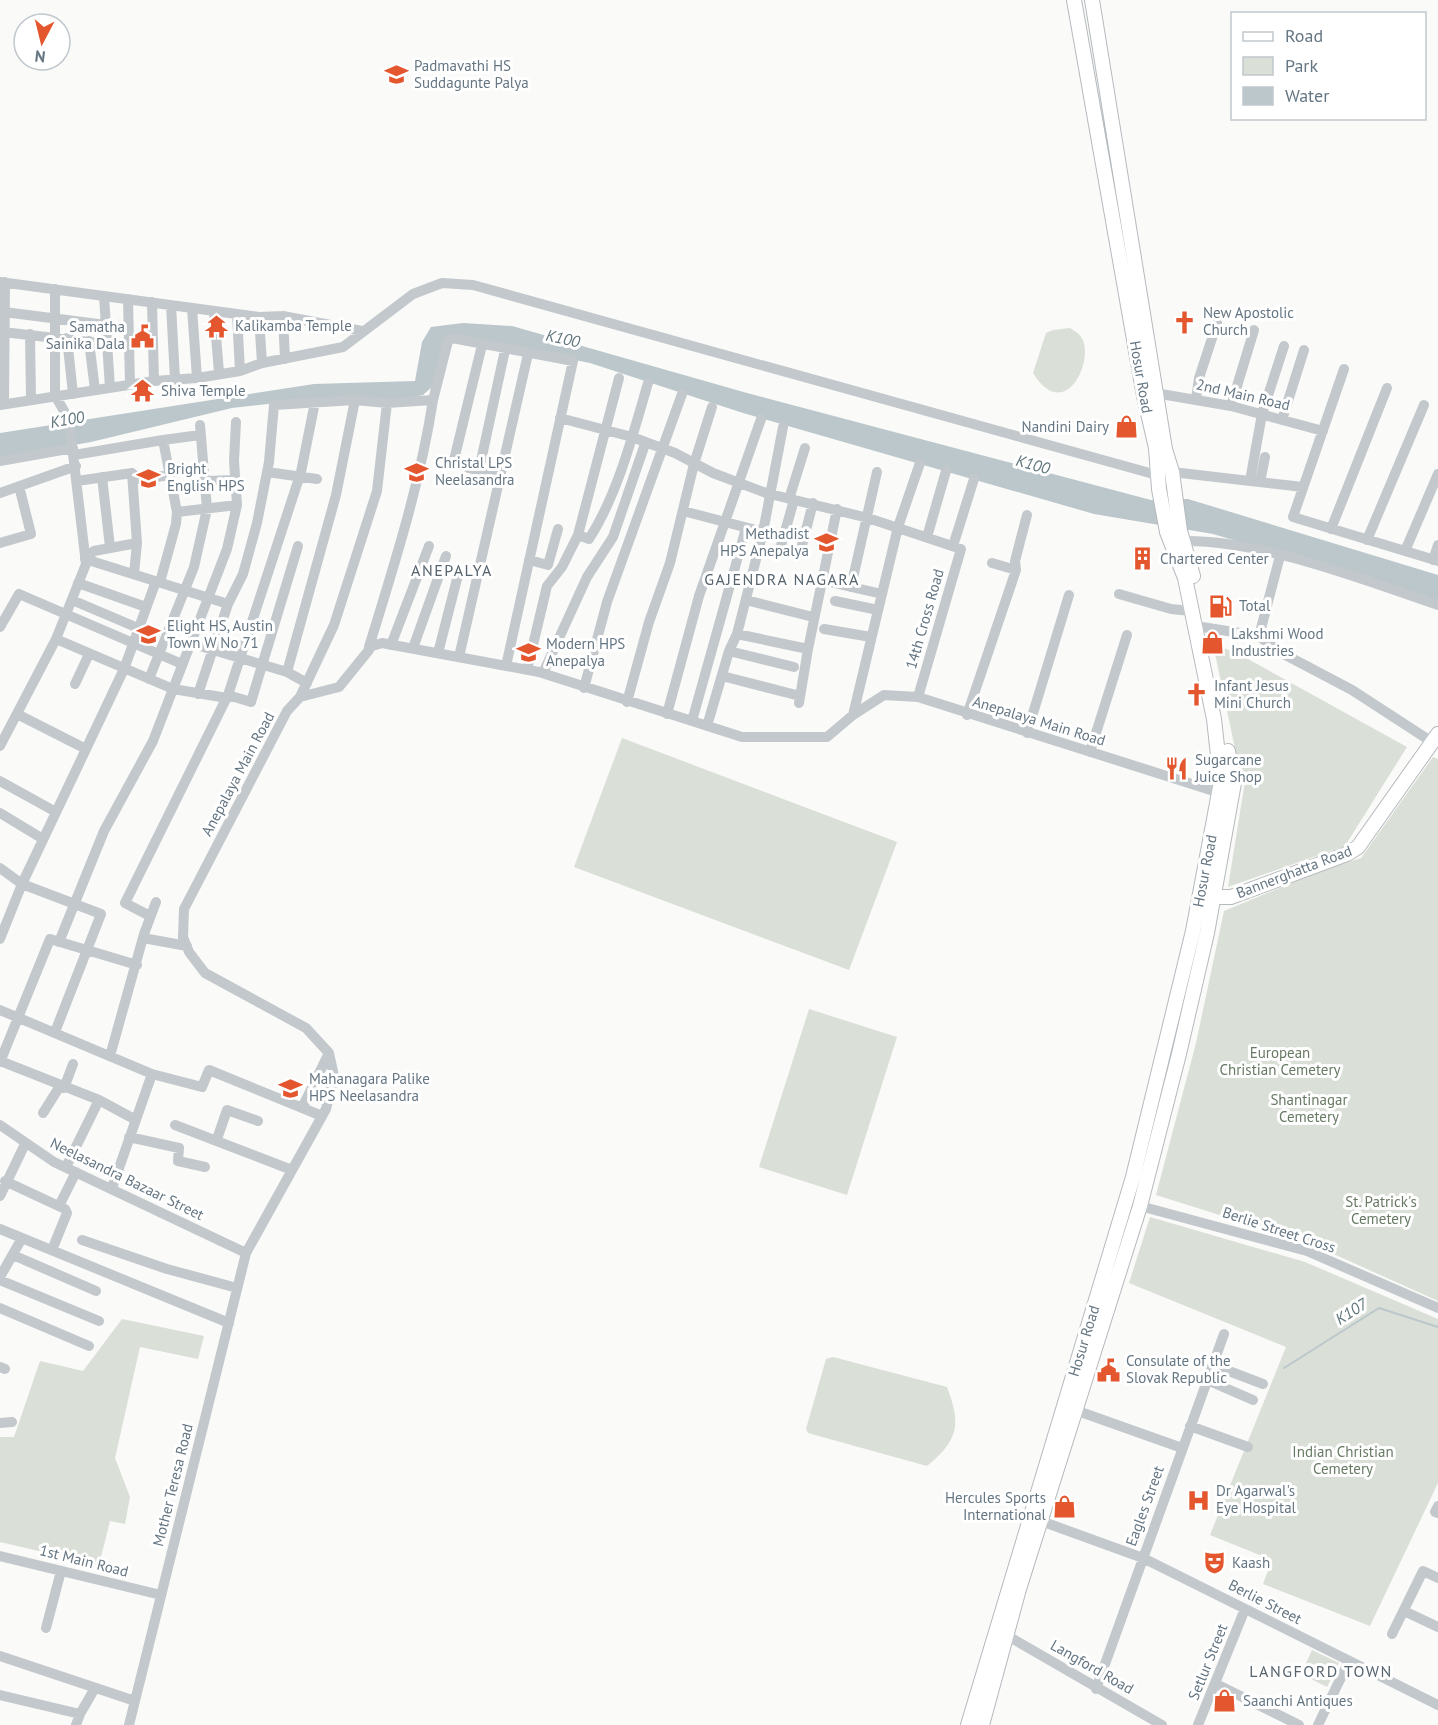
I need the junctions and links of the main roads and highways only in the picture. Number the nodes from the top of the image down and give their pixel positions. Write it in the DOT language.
graph roads {
  1 [pos="1074,0"];
  2 [pos="1092,0"];
  3 [pos="1435,738"];
  4 [pos="1206,897"];
  5 [pos="1001,1632"];
  6 [pos="968,1725"];
  7 [pos="982,1725"];
  1 -- 4 [label="main road, Hosur Road"];
  2 -- 4 [label="main road, Hosur Road"];
  3 -- 4 [label="main road, Bannerghatta Road"];
  4 -- 5 [label="main road, Hosur Road"];
  4 -- 5 [label="main road, Hosur Road"];
  5 -- 6 [label="main road, Hosur Road"];
  5 -- 7 [label="main road, Hosur Road"];
}
